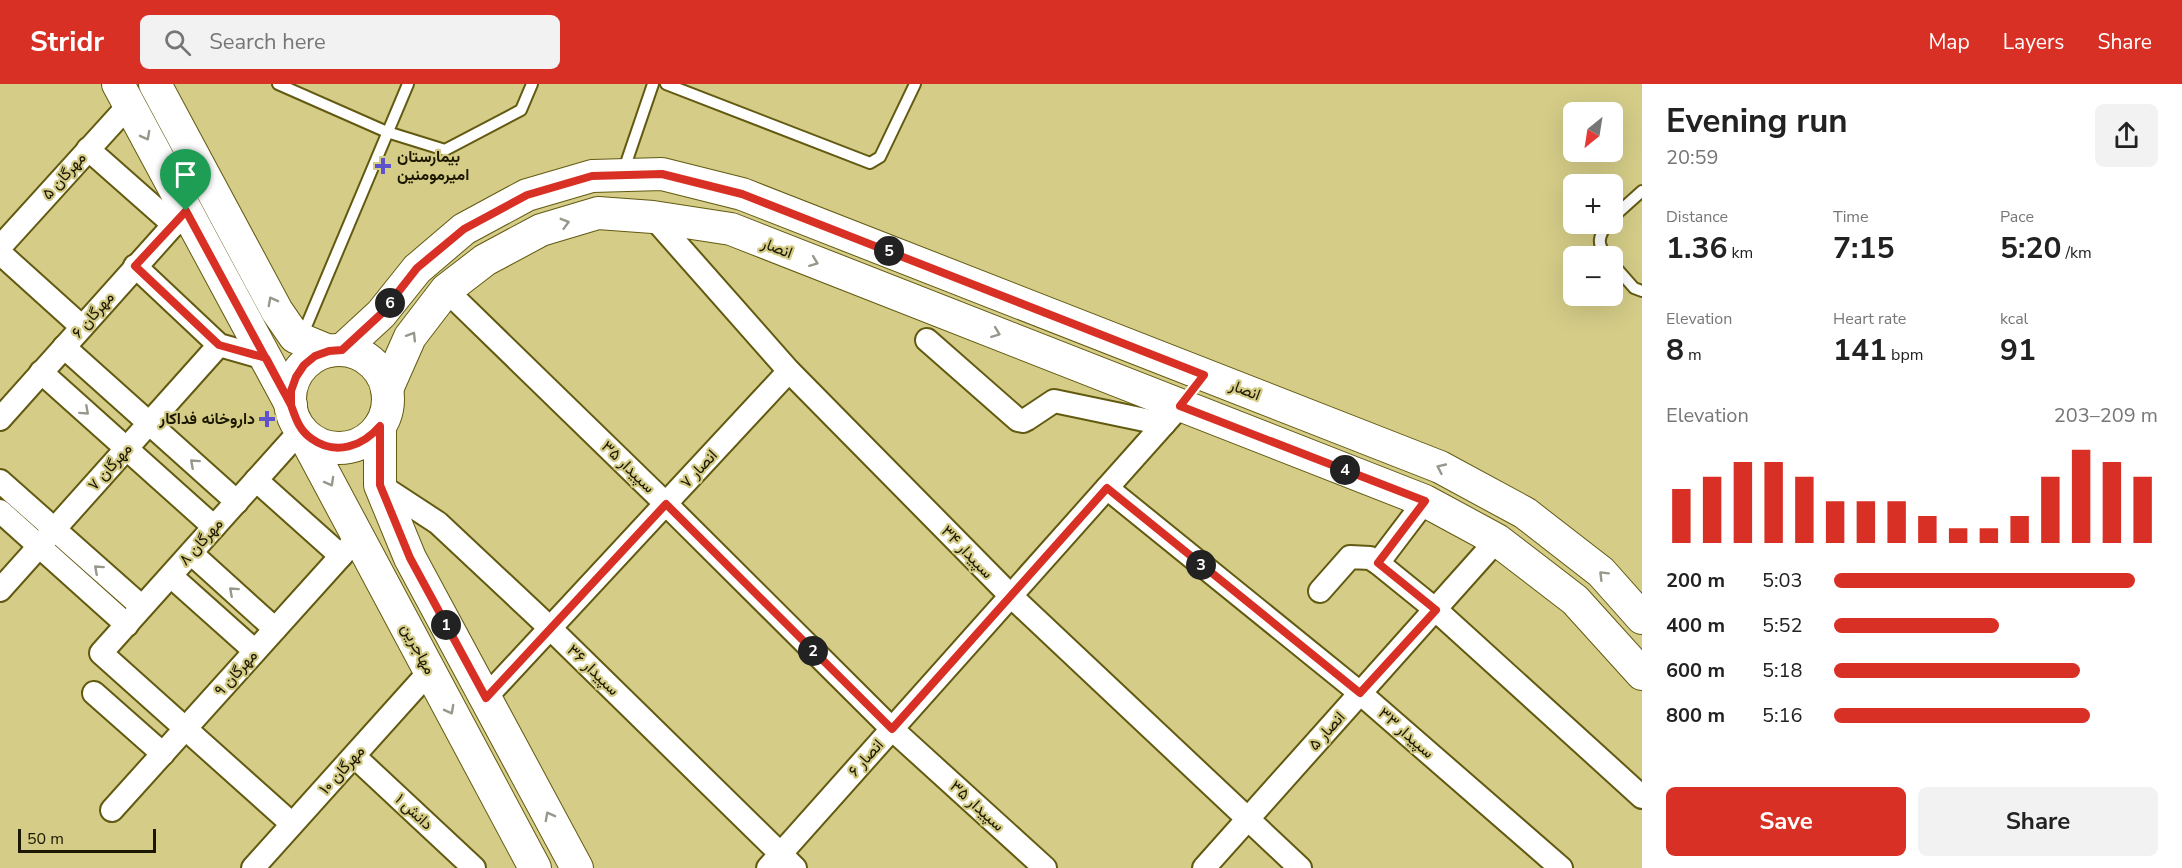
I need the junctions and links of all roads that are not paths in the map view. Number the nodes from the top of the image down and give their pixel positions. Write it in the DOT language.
graph roads {
  1 [pos="155,84"];
  2 [pos="278,84"];
  3 [pos="408,84"];
  4 [pos="532,84"];
  5 [pos="653,84"];
  6 [pos="915,84"];
  7 [pos="673,85"];
  8 [pos="124,94"];
  9 [pos="387,132"];
  10 [pos="88,149"];
  11 [pos="622,175"];
  12 [pos="1642,191"];
  13 [pos="1623,208"];
  14 [pos="653,217"];
  15 [pos="180,218"];
  16 [pos="0,247"];
  17 [pos="0,253"];
  18 [pos="893,253"];
  19 [pos="135,266"];
  20 [pos="1623,276"];
  21 [pos="880,288"];
  22 [pos="446,290"];
  23 [pos="1642,291"];
  24 [pos="82,327"];
  25 [pos="300,339"];
  26 [pos="927,340"];
  27 [pos="219,345"];
  28 [pos="64,347"];
  29 [pos="335,351"];
  30 [pos="266,358"];
  31 [pos="789,371"];
  32 [pos="41,372"];
  33 [pos="1204,375"];
  34 [pos="387,389"];
  35 [pos="1172,415"];
  36 [pos="0,418"];
  37 [pos="296,418"];
  38 [pos="149,423"];
  39 [pos="380,426"];
  40 [pos="126,449"];
  41 [pos="256,480"];
  42 [pos="0,481"];
  43 [pos="380,485"];
  44 [pos="1107,488"];
  45 [pos="1425,501"];
  46 [pos="237,502"];
  47 [pos="666,504"];
  48 [pos="0,511"];
  49 [pos="214,527"];
  50 [pos="54,529"];
  51 [pos="1497,540"];
  52 [pos="39,546"];
  53 [pos="350,546"];
  54 [pos="191,553"];
  55 [pos="1378,563"];
  56 [pos="171,576"];
  57 [pos="0,590"];
  58 [pos="1320,591"];
  59 [pos="1011,596"];
  60 [pos="142,608"];
  61 [pos="1436,610"];
  62 [pos="1642,618"];
  63 [pos="127,624"];
  64 [pos="550,628"];
  65 [pos="275,629"];
  66 [pos="255,651"];
  67 [pos="430,672"];
  68 [pos="1642,674"];
  69 [pos="94,693"];
  70 [pos="1360,693"];
  71 [pos="486,698"];
  72 [pos="185,729"];
  73 [pos="892,729"];
  74 [pos="163,754"];
  75 [pos="354,756"];
  76 [pos="1642,797"];
  77 [pos="112,810"];
  78 [pos="1248,819"];
  79 [pos="292,824"];
  80 [pos="781,863"];
  81 [pos="266,864"];
  82 [pos="474,868"];
  83 [pos="535,868"];
  84 [pos="577,868"];
  85 [pos="1045,868"];
  86 [pos="1204,868"];
  87 [pos="1300,868"];
  88 [pos="1561,868"];
  25 -- 1 [label="main road, one-way"];
  2 -- 9 [label="lane"];
  3 -- 9 [label="lane"];
  4 -- 9 [label="lane"];
  5 -- 11 [label="lane"];
  6 -- 7 [label="lane"];
  8 -- 10 [label="street, مهرگان ۵"];
  8 -- 15 [label="main road, مهاجرین, one-way"];
  9 -- 25 [label="lane"];
  10 -- 15 [label="street"];
  10 -- 16 [label="street, مهرگان ۵"];
  11 -- 18 [label="main road, انصار"];
  11 -- 29 [label="main road, انصار"];
  12 -- 13 [label="lane"];
  14 -- 21 [label="main road, انصار, one-way"];
  22 -- 14 [label="main road, انصار, one-way"];
  14 -- 31 [label="street, سپیدار ۳۴"];
  15 -- 19 [label="street, مهرگان ۶"];
  15 -- 30 [label="main road, مهاجرین"];
  17 -- 24 [label="street"];
  18 -- 21 [label="main road"];
  18 -- 33 [label="main road, انصار"];
  19 -- 24 [label="street, مهرگان ۶"];
  19 -- 27 [label="street"];
  20 -- 23 [label="lane"];
  21 -- 35 [label="main road, انصار, one-way"];
  34 -- 22 [label="main road, انصار, one-way"];
  22 -- 47 [label="street, سپیدار ۳۵"];
  24 -- 28 [label="street, مهرگان ۶"];
  25 -- 29 [label="main road"];
  26 -- 35 [label="street"];
  27 -- 30 [label="street"];
  27 -- 38 [label="street, مهرگان ۷"];
  28 -- 32 [label="street, مهرگان ۶"];
  28 -- 38 [label="street"];
  29 -- 34 [label="main road"];
  29 -- 37 [label="main road"];
  30 -- 37 [label="main road, مهاجرین"];
  31 -- 47 [label="street, انصار ۷"];
  31 -- 59 [label="street, سپیدار ۳۴"];
  32 -- 36 [label="street, مهرگان ۶"];
  32 -- 40 [label="street, one-way"];
  33 -- 35 [label="main road"];
  62 -- 33 [label="main road, انصار, one-way"];
  34 -- 39 [label="main road"];
  35 -- 44 [label="street, انصار ۶"];
  35 -- 45 [label="main road, انصار"];
  37 -- 39 [label="main road"];
  37 -- 41 [label="street, مهرگان ۸"];
  37 -- 53 [label="main road, مهاجرین, one-way"];
  38 -- 40 [label="street, مهرگان ۷"];
  46 -- 38 [label="street, one-way"];
  39 -- 43 [label="main road"];
  40 -- 49 [label="street"];
  40 -- 50 [label="street, مهرگان ۷"];
  41 -- 46 [label="street, مهرگان ۸"];
  41 -- 53 [label="street"];
  42 -- 50 [label="street"];
  43 -- 64 [label="street, سپیدار ۳۶"];
  43 -- 71 [label="main road"];
  44 -- 59 [label="street, انصار ۶"];
  44 -- 70 [label="street, سپیدار ۳۳"];
  45 -- 51 [label="main road, انصار"];
  45 -- 55 [label="street"];
  46 -- 49 [label="street, مهرگان ۸"];
  47 -- 64 [label="street, انصار ۷"];
  47 -- 73 [label="street, سپیدار ۳۵"];
  48 -- 52 [label="street"];
  49 -- 54 [label="street, مهرگان ۸"];
  50 -- 52 [label="street, مهرگان ۷"];
  60 -- 50 [label="street, one-way"];
  51 -- 61 [label="street, انصار ۵"];
  51 -- 68 [label="main road, انصار"];
  52 -- 57 [label="street, مهرگان ۷"];
  52 -- 63 [label="street"];
  53 -- 65 [label="street, مهرگان ۹"];
  53 -- 67 [label="main road, مهاجرین"];
  54 -- 56 [label="street, مهرگان ۸"];
  65 -- 54 [label="street, one-way"];
  55 -- 58 [label="street"];
  55 -- 61 [label="street"];
  56 -- 60 [label="street, مهرگان ۸"];
  56 -- 66 [label="street"];
  59 -- 73 [label="street, انصار ۶"];
  59 -- 78 [label="street, سپیدار ۳۴"];
  60 -- 63 [label="street, مهرگان ۸"];
  61 -- 70 [label="street, انصار ۵"];
  61 -- 76 [label="street"];
  63 -- 72 [label="street, مهرگان ۸"];
  64 -- 71 [label="street, انصار ۷"];
  64 -- 80 [label="street, سپیدار ۳۶"];
  65 -- 66 [label="street, مهرگان ۹"];
  66 -- 72 [label="street, مهرگان ۹"];
  67 -- 75 [label="street, مهرگان ۱۰"];
  67 -- 83 [label="main road, مهاجرین, one-way"];
  69 -- 74 [label="street"];
  70 -- 78 [label="street, انصار ۵"];
  70 -- 88 [label="street, سپیدار ۳۳"];
  84 -- 71 [label="main road, one-way"];
  72 -- 74 [label="street, مهرگان ۹"];
  72 -- 79 [label="street"];
  73 -- 80 [label="street, انصار ۶"];
  73 -- 85 [label="street, سپیدار ۳۵"];
  74 -- 77 [label="street, مهرگان ۹"];
  75 -- 79 [label="street, مهرگان ۱۰"];
  75 -- 82 [label="street, دانش ۱"];
  78 -- 86 [label="street, انصار ۵"];
  78 -- 87 [label="street, سپیدار ۳۴"];
  79 -- 81 [label="street, مهرگان ۱۰"];
}
